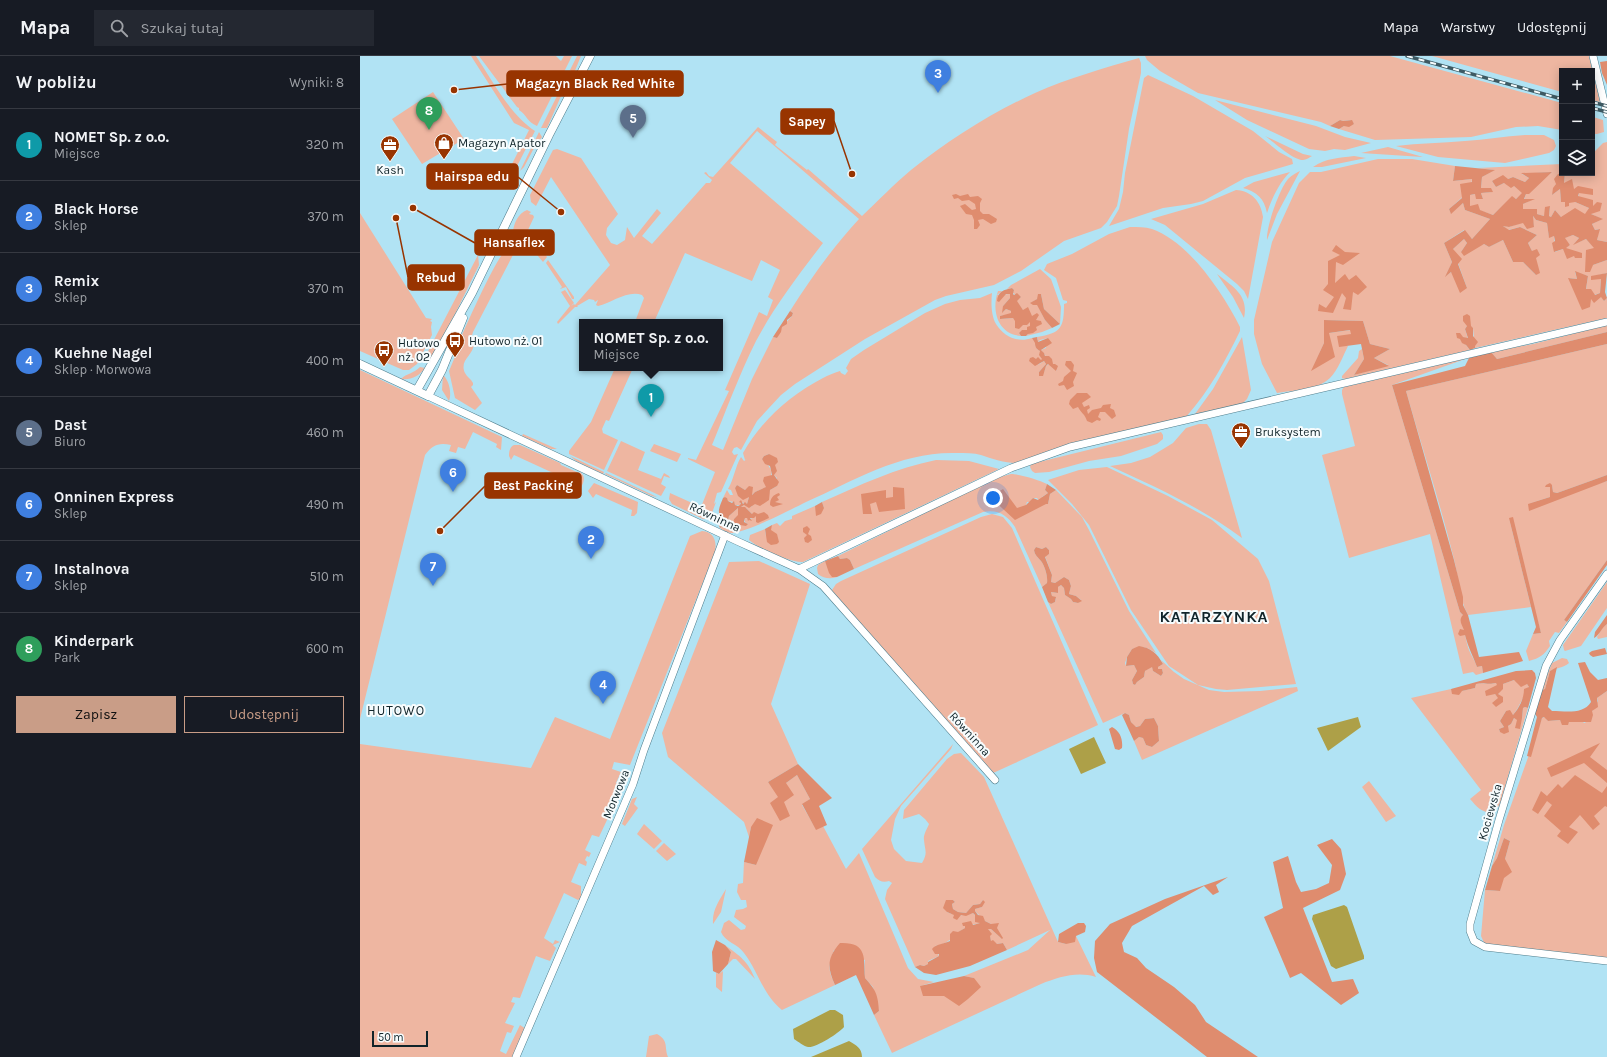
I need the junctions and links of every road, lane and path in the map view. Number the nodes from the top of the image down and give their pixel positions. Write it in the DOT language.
graph roads {
  1 [pos="590,56"];
  2 [pos="1593,56"];
  3 [pos="1607,114"];
  4 [pos="472,293"];
  5 [pos="1607,322"];
  6 [pos="360,364"];
  7 [pos="417,390"];
  8 [pos="428,396"];
  9 [pos="725,535"];
  10 [pos="799,568"];
  11 [pos="1607,574"];
  12 [pos="995,780"];
  13 [pos="1607,961"];
  14 [pos="516,1057"];
  1 -- 4 [label="street"];
  2 -- 3 [label="street"];
  4 -- 7 [label="street"];
  4 -- 8 [label="street"];
  5 -- 10 [label="street"];
  6 -- 7 [label="street, Równinna"];
  7 -- 8 [label="street, Równinna"];
  8 -- 9 [label="street, Równinna"];
  9 -- 10 [label="street, Równinna"];
  9 -- 14 [label="street, Morwowa"];
  10 -- 12 [label="street, Równinna"];
  11 -- 13 [label="street, Kociewska"];
}
